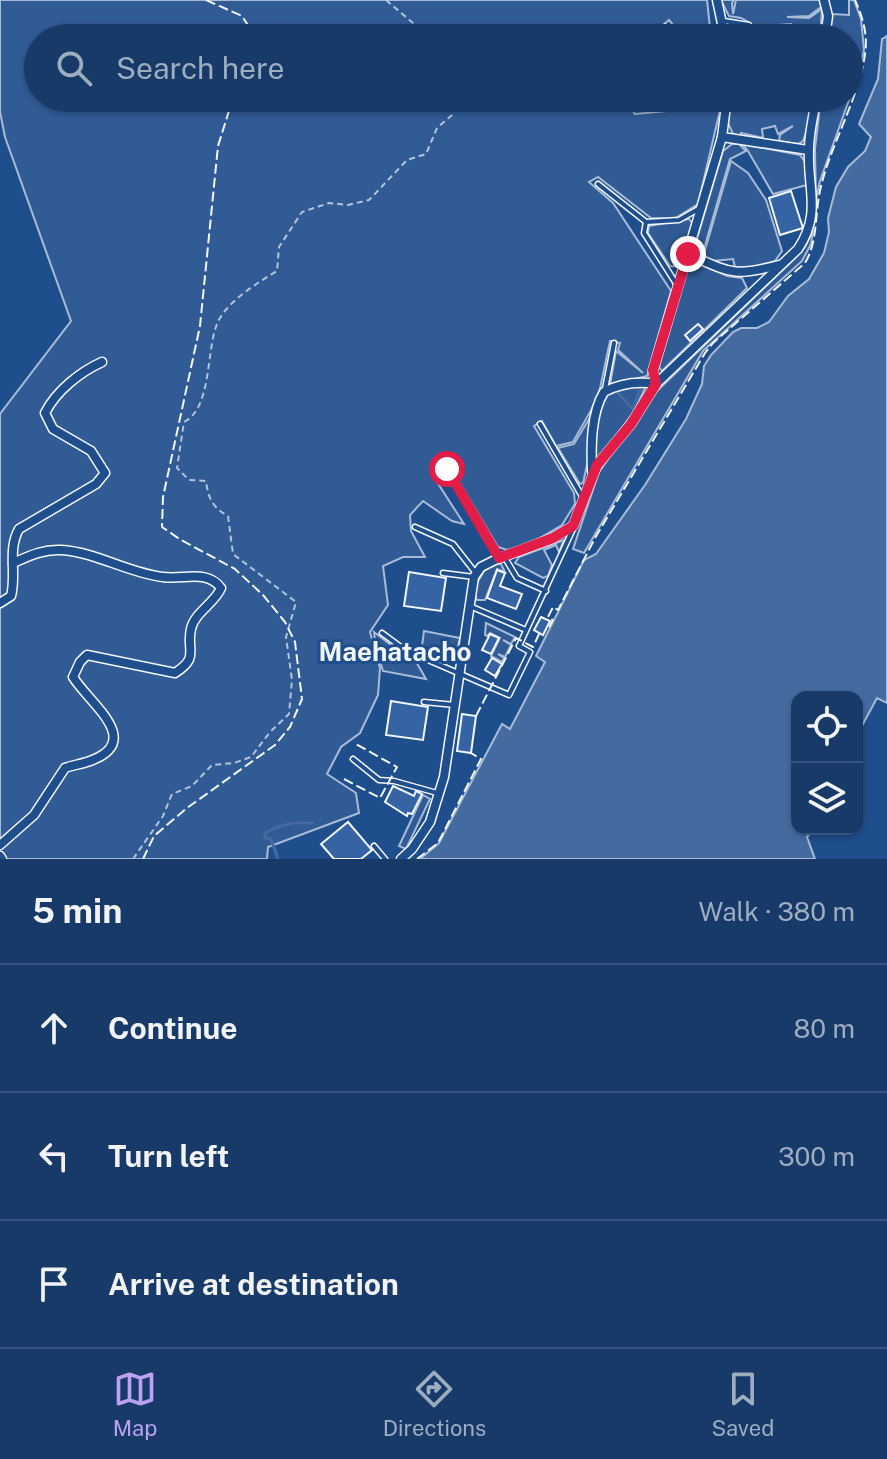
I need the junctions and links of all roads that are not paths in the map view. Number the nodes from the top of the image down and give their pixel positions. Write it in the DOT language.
graph roads {
  1 [pos="717,0"];
  2 [pos="824,0"];
  3 [pos="723,21"];
  4 [pos="723,24"];
  5 [pos="742,24"];
  6 [pos="827,24"];
  7 [pos="725,112"];
  8 [pos="814,112"];
  9 [pos="722,137"];
  10 [pos="808,150"];
  11 [pos="598,184"];
  12 [pos="702,207"];
  13 [pos="646,222"];
  14 [pos="688,254"];
  15 [pos="782,264"];
  16 [pos="746,274"];
  17 [pos="678,287"];
  18 [pos="752,293"];
  19 [pos="614,343"];
  20 [pos="102,362"];
  21 [pos="656,384"];
  22 [pos="604,392"];
  23 [pos="540,424"];
  24 [pos="447,469"];
  25 [pos="592,476"];
  26 [pos="583,498"];
  27 [pos="573,526"];
  28 [pos="415,527"];
  29 [pos="501,557"];
  30 [pos="13,563"];
  31 [pos="443,573"];
  32 [pos="475,575"];
  33 [pos="546,591"];
  34 [pos="0,603"];
  35 [pos="469,606"];
  36 [pos="527,630"];
  37 [pos="382,633"];
  38 [pos="459,674"];
  39 [pos="424,702"];
  40 [pos="455,705"];
  41 [pos="353,759"];
  42 [pos="439,794"];
  43 [pos="0,845"];
  44 [pos="374,846"];
  45 [pos="385,859"];
  46 [pos="401,859"];
  1 -- 3 [label="street"];
  2 -- 6 [label="street"];
  3 -- 4 [label="street"];
  3 -- 5 [label="lane"];
  7 -- 9 [label="street"];
  8 -- 10 [label="street"];
  9 -- 10 [label="street"];
  9 -- 12 [label="street"];
  10 -- 15 [label="street"];
  11 -- 13 [label="lane"];
  12 -- 13 [label="lane"];
  12 -- 14 [label="street"];
  13 -- 17 [label="lane"];
  14 -- 16 [label="street"];
  14 -- 17 [label="street"];
  15 -- 16 [label="street"];
  15 -- 18 [label="street"];
  16 -- 18 [label="street"];
  17 -- 21 [label="street"];
  18 -- 21 [label="street"];
  19 -- 22 [label="lane"];
  20 -- 30 [label="street"];
  21 -- 22 [label="street"];
  21 -- 25 [label="street"];
  22 -- 25 [label="street"];
  23 -- 26 [label="lane"];
  24 -- 29 [label="lane"];
  25 -- 26 [label="street"];
  26 -- 27 [label="street"];
  27 -- 29 [label="street"];
  27 -- 33 [label="lane"];
  28 -- 32 [label="lane"];
  29 -- 32 [label="street"];
  29 -- 33 [label="lane"];
  30 -- 34 [label="street"];
  30 -- 43 [label="street"];
  31 -- 32 [label="lane"];
  32 -- 35 [label="street"];
  33 -- 36 [label="lane"];
  35 -- 36 [label="lane"];
  35 -- 38 [label="street"];
  36 -- 38 [label="lane"];
  37 -- 38 [label="lane"];
  38 -- 40 [label="street"];
  39 -- 40 [label="lane"];
  40 -- 42 [label="street"];
  41 -- 42 [label="lane"];
  42 -- 46 [label="street"];
  44 -- 45 [label="lane"];
}
